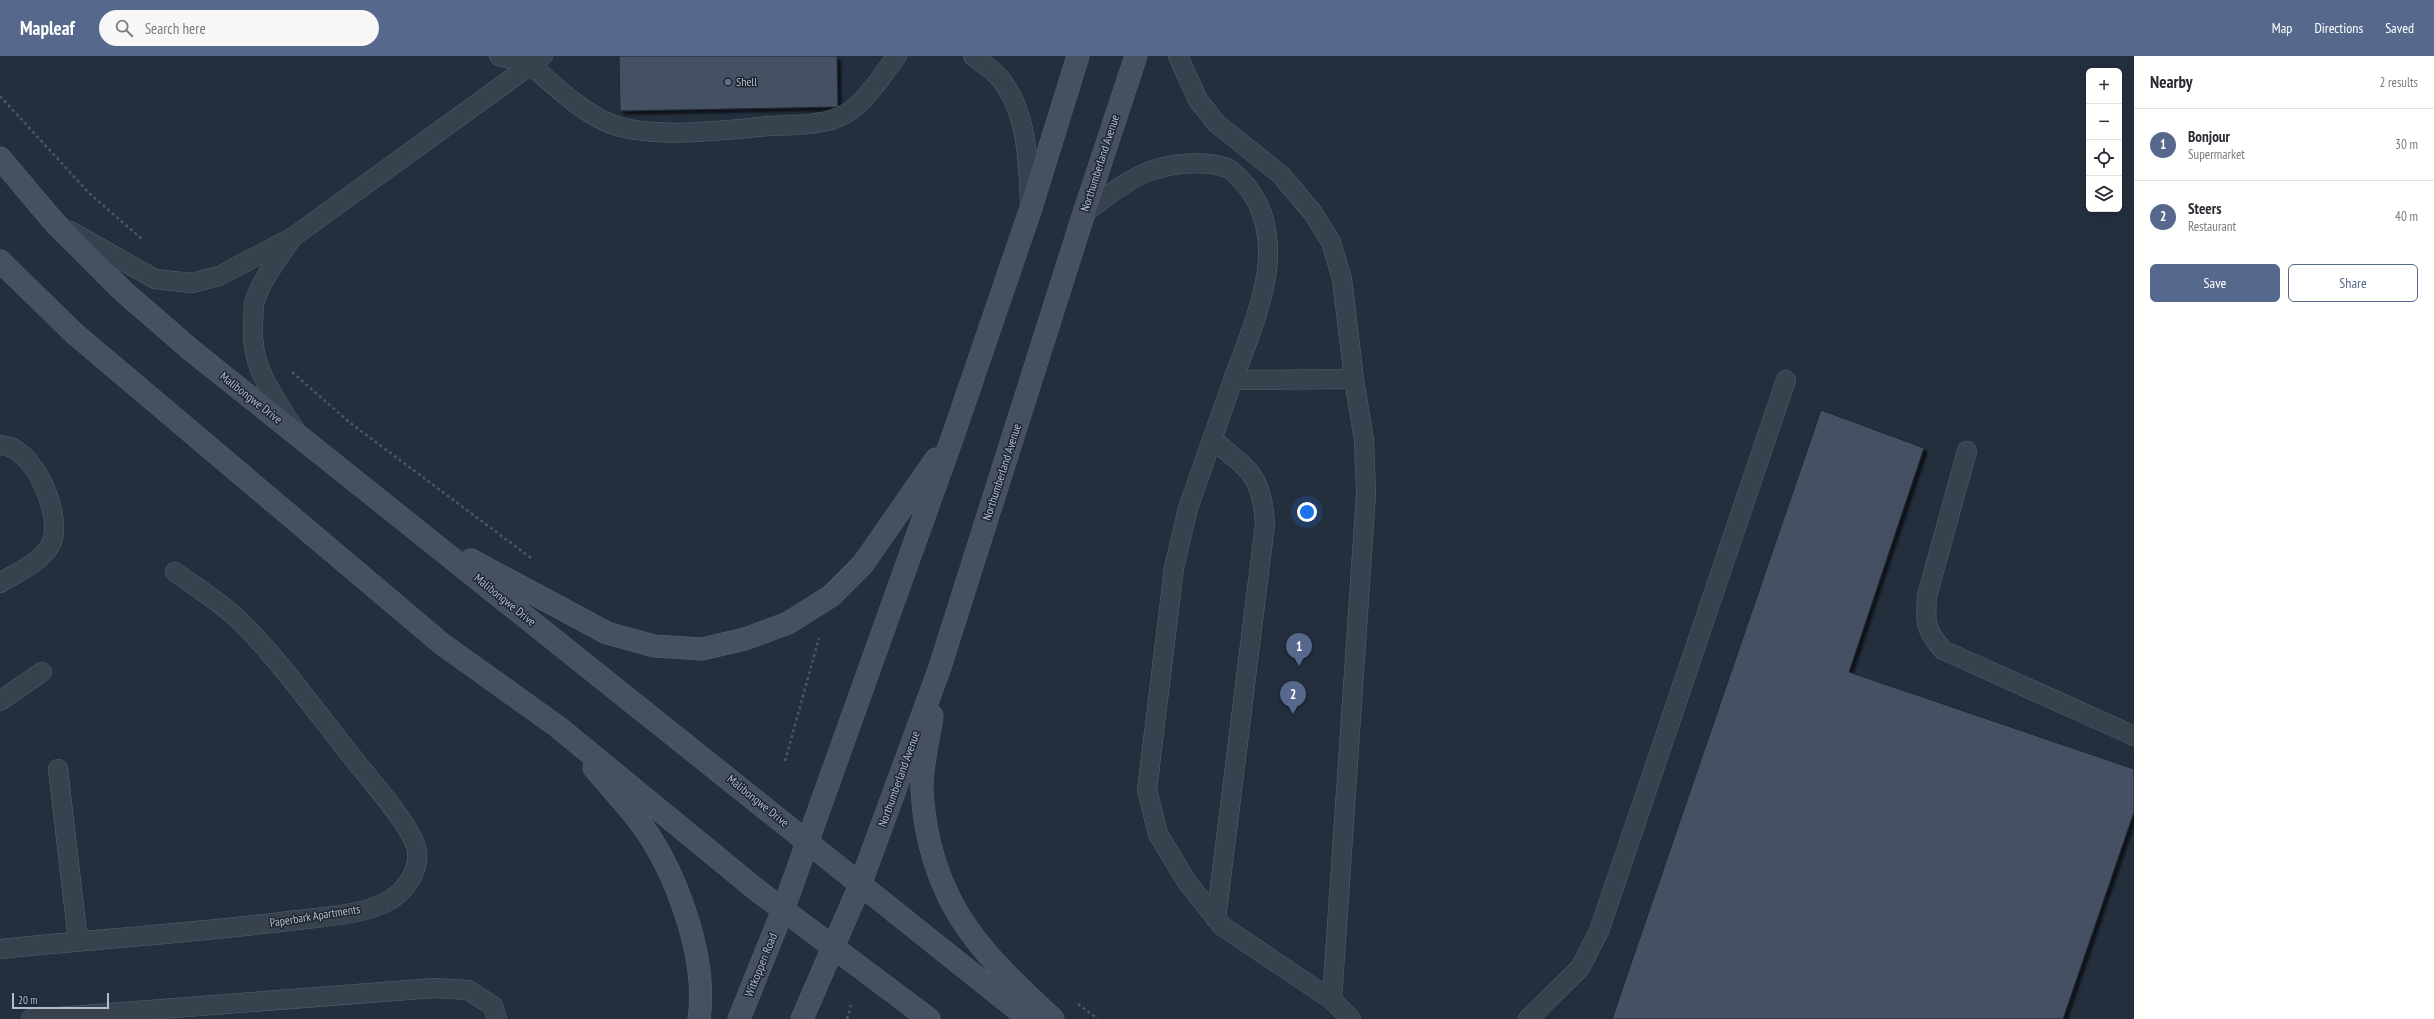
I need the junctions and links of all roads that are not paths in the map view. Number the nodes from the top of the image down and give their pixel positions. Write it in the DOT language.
graph roads {
  1 [pos="499,56"];
  2 [pos="896,56"];
  3 [pos="973,56"];
  4 [pos="1078,56"];
  5 [pos="1136,56"];
  6 [pos="1178,56"];
  7 [pos="531,59"];
  8 [pos="0,158"];
  9 [pos="1030,210"];
  10 [pos="1084,213"];
  11 [pos="54,222"];
  12 [pos="293,236"];
  13 [pos="0,261"];
  14 [pos="1354,379"];
  15 [pos="1233,380"];
  16 [pos="1786,380"];
  17 [pos="954,433"];
  18 [pos="299,435"];
  19 [pos="1212,439"];
  20 [pos="0,445"];
  21 [pos="1967,451"];
  22 [pos="422,534"];
  23 [pos="175,572"];
  24 [pos="0,583"];
  25 [pos="939,670"];
  26 [pos="42,672"];
  27 [pos="0,701"];
  28 [pos="558,727"];
  29 [pos="2134,736"];
  30 [pos="58,769"];
  31 [pos="806,840"];
  32 [pos="860,885"];
  33 [pos="783,910"];
  34 [pos="1216,918"];
  35 [pos="78,941"];
  36 [pos="834,948"];
  37 [pos="0,949"];
  38 [pos="1332,1000"];
  39 [pos="41,1018"];
  40 [pos="497,1019"];
  41 [pos="700,1019"];
  42 [pos="739,1019"];
  43 [pos="802,1019"];
  44 [pos="929,1019"];
  45 [pos="1029,1019"];
  46 [pos="1053,1019"];
  47 [pos="1351,1019"];
  48 [pos="1528,1019"];
  1 -- 7 [label="lane"];
  2 -- 7 [label="lane"];
  3 -- 9 [label="lane"];
  4 -- 9 [label="main road"];
  5 -- 10 [label="main road, Northumberland Avenue"];
  6 -- 14 [label="lane"];
  7 -- 12 [label="lane"];
  8 -- 11 [label="main road, Malibongwe Drive"];
  9 -- 17 [label="main road"];
  10 -- 15 [label="lane"];
  10 -- 25 [label="main road, Northumberland Avenue"];
  11 -- 12 [label="lane"];
  11 -- 18 [label="main road, Malibongwe Drive"];
  12 -- 18 [label="lane"];
  13 -- 28 [label="main road"];
  14 -- 15 [label="lane"];
  14 -- 38 [label="lane"];
  15 -- 19 [label="lane"];
  16 -- 48 [label="lane"];
  17 -- 22 [label="main road"];
  17 -- 31 [label="main road"];
  18 -- 22 [label="main road, Malibongwe Drive"];
  19 -- 34 [label="lane"];
  19 -- 34 [label="lane"];
  20 -- 24 [label="lane"];
  21 -- 29 [label="lane"];
  22 -- 31 [label="main road, Malibongwe Drive"];
  23 -- 35 [label="lane, Paperbark Apartments"];
  25 -- 32 [label="main road, Northumberland Avenue"];
  25 -- 46 [label="main road"];
  26 -- 27 [label="lane"];
  28 -- 33 [label="main road"];
  28 -- 41 [label="main road"];
  30 -- 35 [label="lane"];
  31 -- 32 [label="main road, Malibongwe Drive"];
  31 -- 33 [label="main road, Witkoppen Road"];
  32 -- 36 [label="main road, Northumberland Avenue"];
  32 -- 45 [label="main road, Malibongwe Drive"];
  33 -- 36 [label="main road"];
  33 -- 42 [label="main road, Witkoppen Road"];
  34 -- 38 [label="lane"];
  35 -- 37 [label="lane, Paperbark Apartments"];
  36 -- 43 [label="main road"];
  36 -- 44 [label="main road"];
  38 -- 47 [label="lane"];
  39 -- 40 [label="lane"];
}
